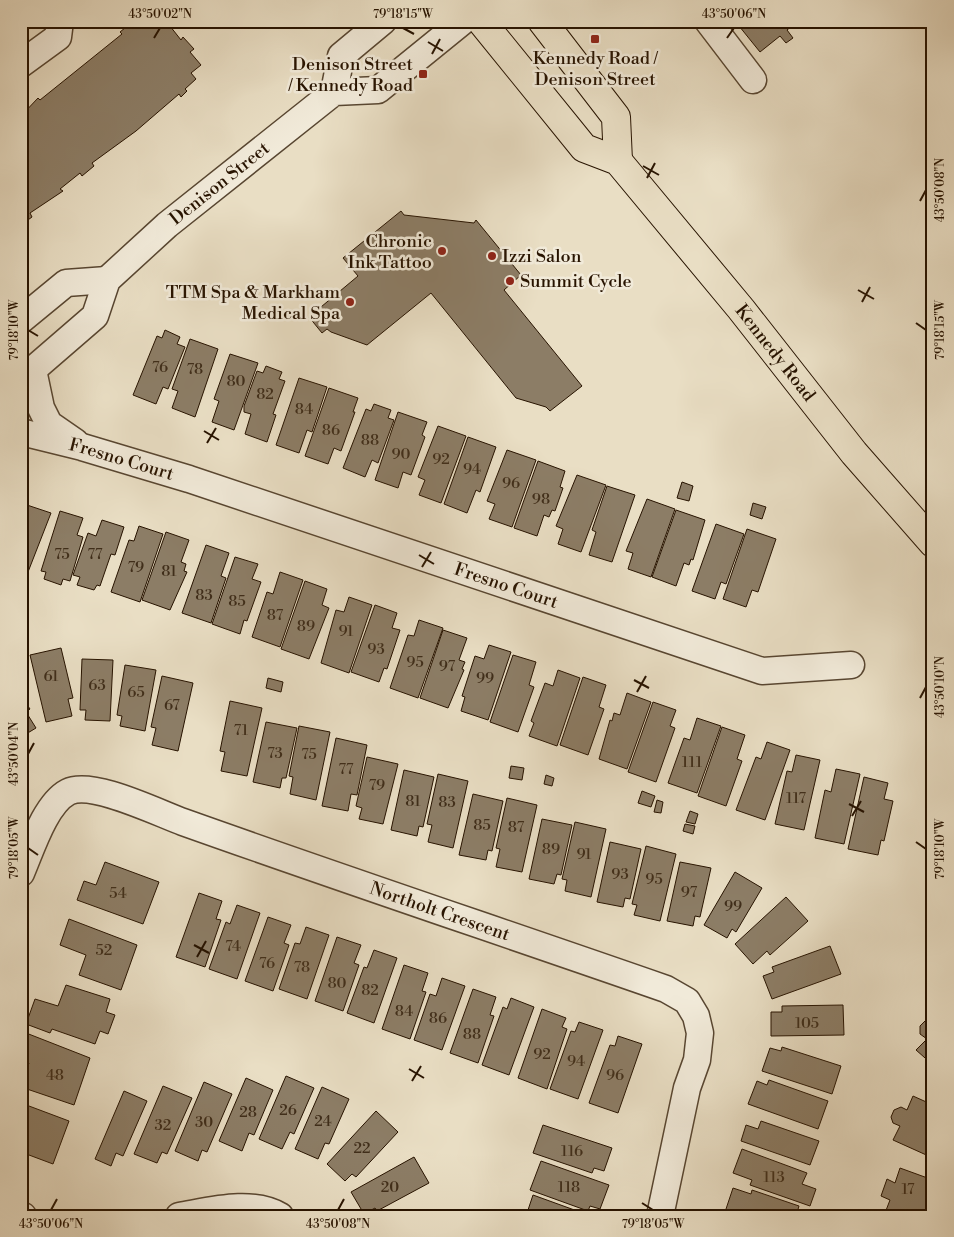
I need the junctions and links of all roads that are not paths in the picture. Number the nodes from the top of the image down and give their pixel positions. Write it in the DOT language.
graph roads {
  1 [pos="60,21"];
  2 [pos="383,21"];
  3 [pos="463,21"];
  4 [pos="481,21"];
  5 [pos="542,21"];
  6 [pos="708,21"];
  7 [pos="21,64"];
  8 [pos="754,80"];
  9 [pos="334,92"];
  10 [pos="618,161"];
  11 [pos="107,280"];
  12 [pos="21,320"];
  13 [pos="27,375"];
  14 [pos="21,432"];
  15 [pos="82,447"];
  16 [pos="933,543"];
  17 [pos="851,665"];
  18 [pos="21,873"];
  19 [pos="179,1216"];
  20 [pos="280,1216"];
  21 [pos="660,1216"];
  1 -- 7 [label="street"];
  2 -- 9 [label="street"];
  3 -- 9 [label="street"];
  4 -- 10 [label="main road, Kennedy Road"];
  5 -- 10 [label="main road"];
  6 -- 8 [label="street"];
  9 -- 11 [label="street, Denison Street"];
  10 -- 16 [label="main road, Kennedy Road"];
  11 -- 12 [label="street"];
  11 -- 13 [label="street"];
  13 -- 15 [label="street"];
  14 -- 15 [label="street, Fresno Court"];
  15 -- 17 [label="street, Fresno Court"];
  18 -- 21 [label="street, Northolt Crescent"];
  19 -- 20 [label="street"];
}
